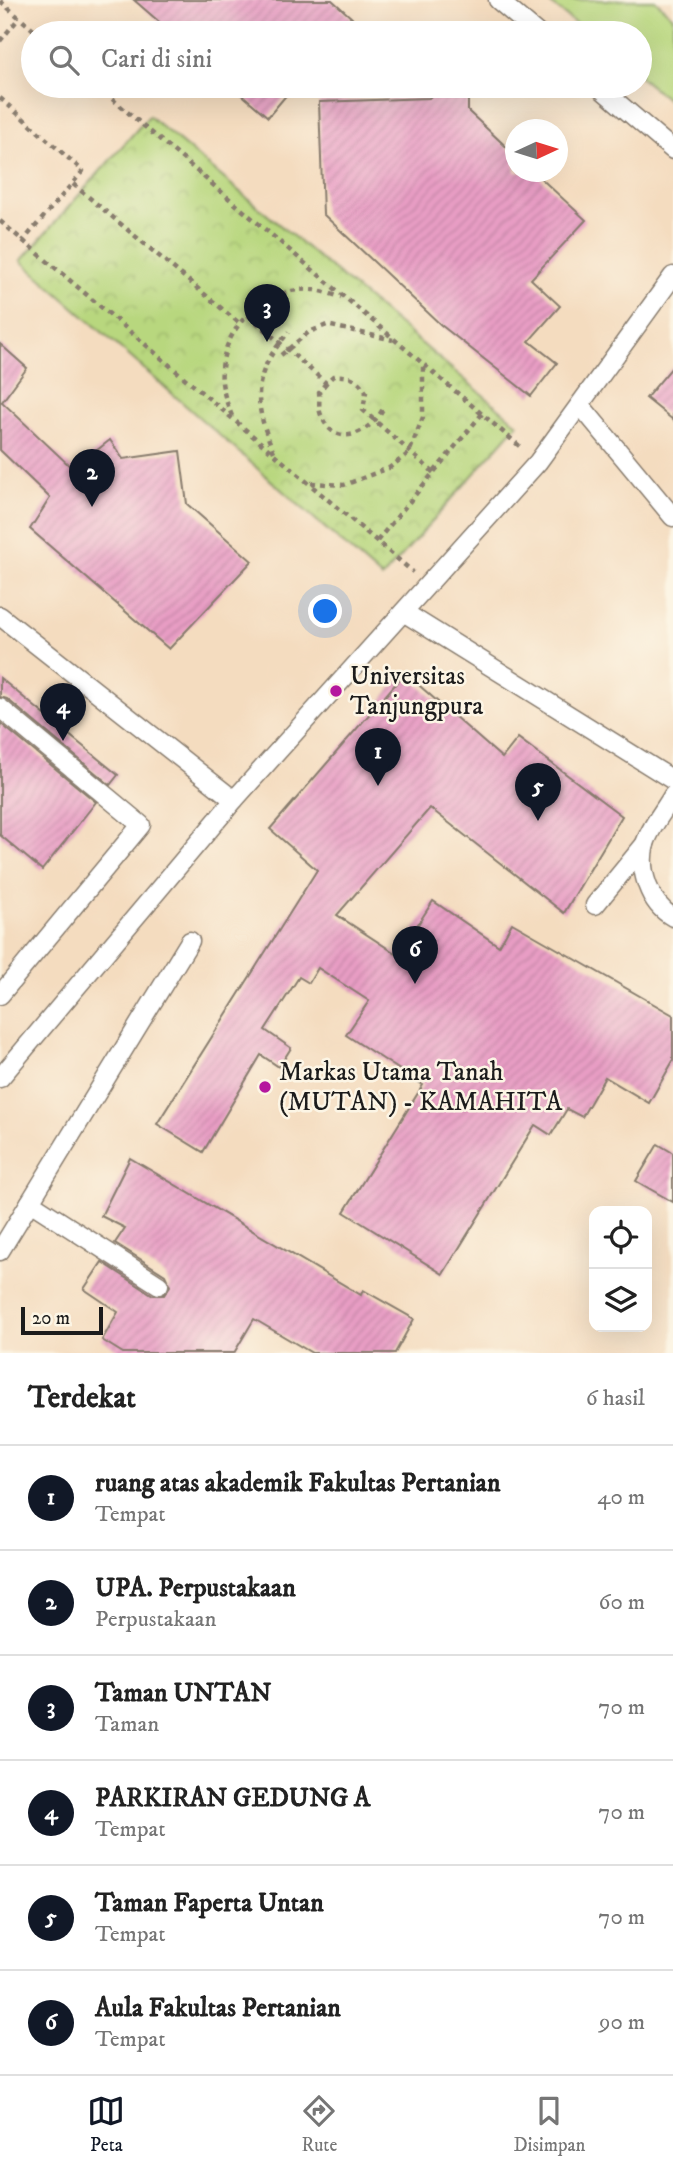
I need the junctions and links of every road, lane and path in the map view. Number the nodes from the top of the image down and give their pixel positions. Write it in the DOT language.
graph roads {
  1 [pos="498,0"];
  2 [pos="0,1"];
  3 [pos="19,18"];
  4 [pos="23,21"];
  5 [pos="523,21"];
  6 [pos="0,41"];
  7 [pos="0,98"];
  8 [pos="111,98"];
  9 [pos="612,98"];
  10 [pos="673,150"];
  11 [pos="73,184"];
  12 [pos="0,221"];
  13 [pos="23,241"];
  14 [pos="673,276"];
  15 [pos="342,297"];
  16 [pos="248,315"];
  17 [pos="240,323"];
  18 [pos="289,332"];
  19 [pos="394,340"];
  20 [pos="280,342"];
  21 [pos="288,350"];
  22 [pos="281,355"];
  23 [pos="423,364"];
  24 [pos="327,383"];
  25 [pos="581,406"];
  26 [pos="384,407"];
  27 [pos="482,414"];
  28 [pos="232,418"];
  29 [pos="375,424"];
  30 [pos="274,453"];
  31 [pos="409,453"];
  32 [pos="538,462"];
  33 [pos="434,473"];
  34 [pos="310,483"];
  35 [pos="673,517"];
  36 [pos="377,541"];
  37 [pos="429,586"];
  38 [pos="405,613"];
  39 [pos="0,616"];
  40 [pos="0,708"];
  41 [pos="673,780"];
  42 [pos="673,795"];
  43 [pos="234,800"];
  44 [pos="645,844"];
  45 [pos="595,905"];
  46 [pos="673,917"];
  47 [pos="190,940"];
  48 [pos="0,995"];
  49 [pos="0,1078"];
  50 [pos="30,1202"];
  51 [pos="0,1251"];
  52 [pos="159,1285"];
  1 -- 5 [label="lane"];
  2 -- 3 [label="path"];
  3 -- 4 [label="path"];
  3 -- 6 [label="path"];
  7 -- 11 [label="path"];
  8 -- 15 [label="path"];
  9 -- 10 [label="lane"];
  11 -- 13 [label="path"];
  11 -- 17 [label="path"];
  12 -- 13 [label="path"];
  13 -- 28 [label="path"];
  14 -- 25 [label="lane"];
  15 -- 16 [label="path"];
  15 -- 19 [label="path"];
  16 -- 17 [label="path"];
  16 -- 20 [label="path"];
  17 -- 28 [label="path"];
  18 -- 20 [label="path"];
  19 -- 21 [label="path"];
  19 -- 23 [label="path"];
  20 -- 21 [label="path"];
  20 -- 30 [label="path"];
  21 -- 22 [label="path"];
  21 -- 24 [label="path"];
  23 -- 27 [label="path"];
  23 -- 31 [label="path"];
  24 -- 29 [label="path"];
  24 -- 29 [label="path"];
  25 -- 32 [label="lane"];
  25 -- 35 [label="lane"];
  26 -- 29 [label="path"];
  27 -- 32 [label="path"];
  27 -- 33 [label="path"];
  28 -- 30 [label="path"];
  29 -- 31 [label="path"];
  30 -- 34 [label="path"];
  31 -- 33 [label="path"];
  31 -- 34 [label="path"];
  32 -- 37 [label="lane"];
  33 -- 36 [label="path"];
  34 -- 36 [label="path"];
  36 -- 37 [label="path"];
  37 -- 38 [label="lane"];
  38 -- 41 [label="lane"];
  38 -- 43 [label="lane"];
  39 -- 43 [label="lane"];
  40 -- 48 [label="lane"];
  42 -- 44 [label="lane"];
  43 -- 49 [label="lane"];
  44 -- 45 [label="lane"];
  44 -- 46 [label="lane"];
  47 -- 50 [label="lane"];
  50 -- 51 [label="lane"];
  50 -- 52 [label="lane"];
}
